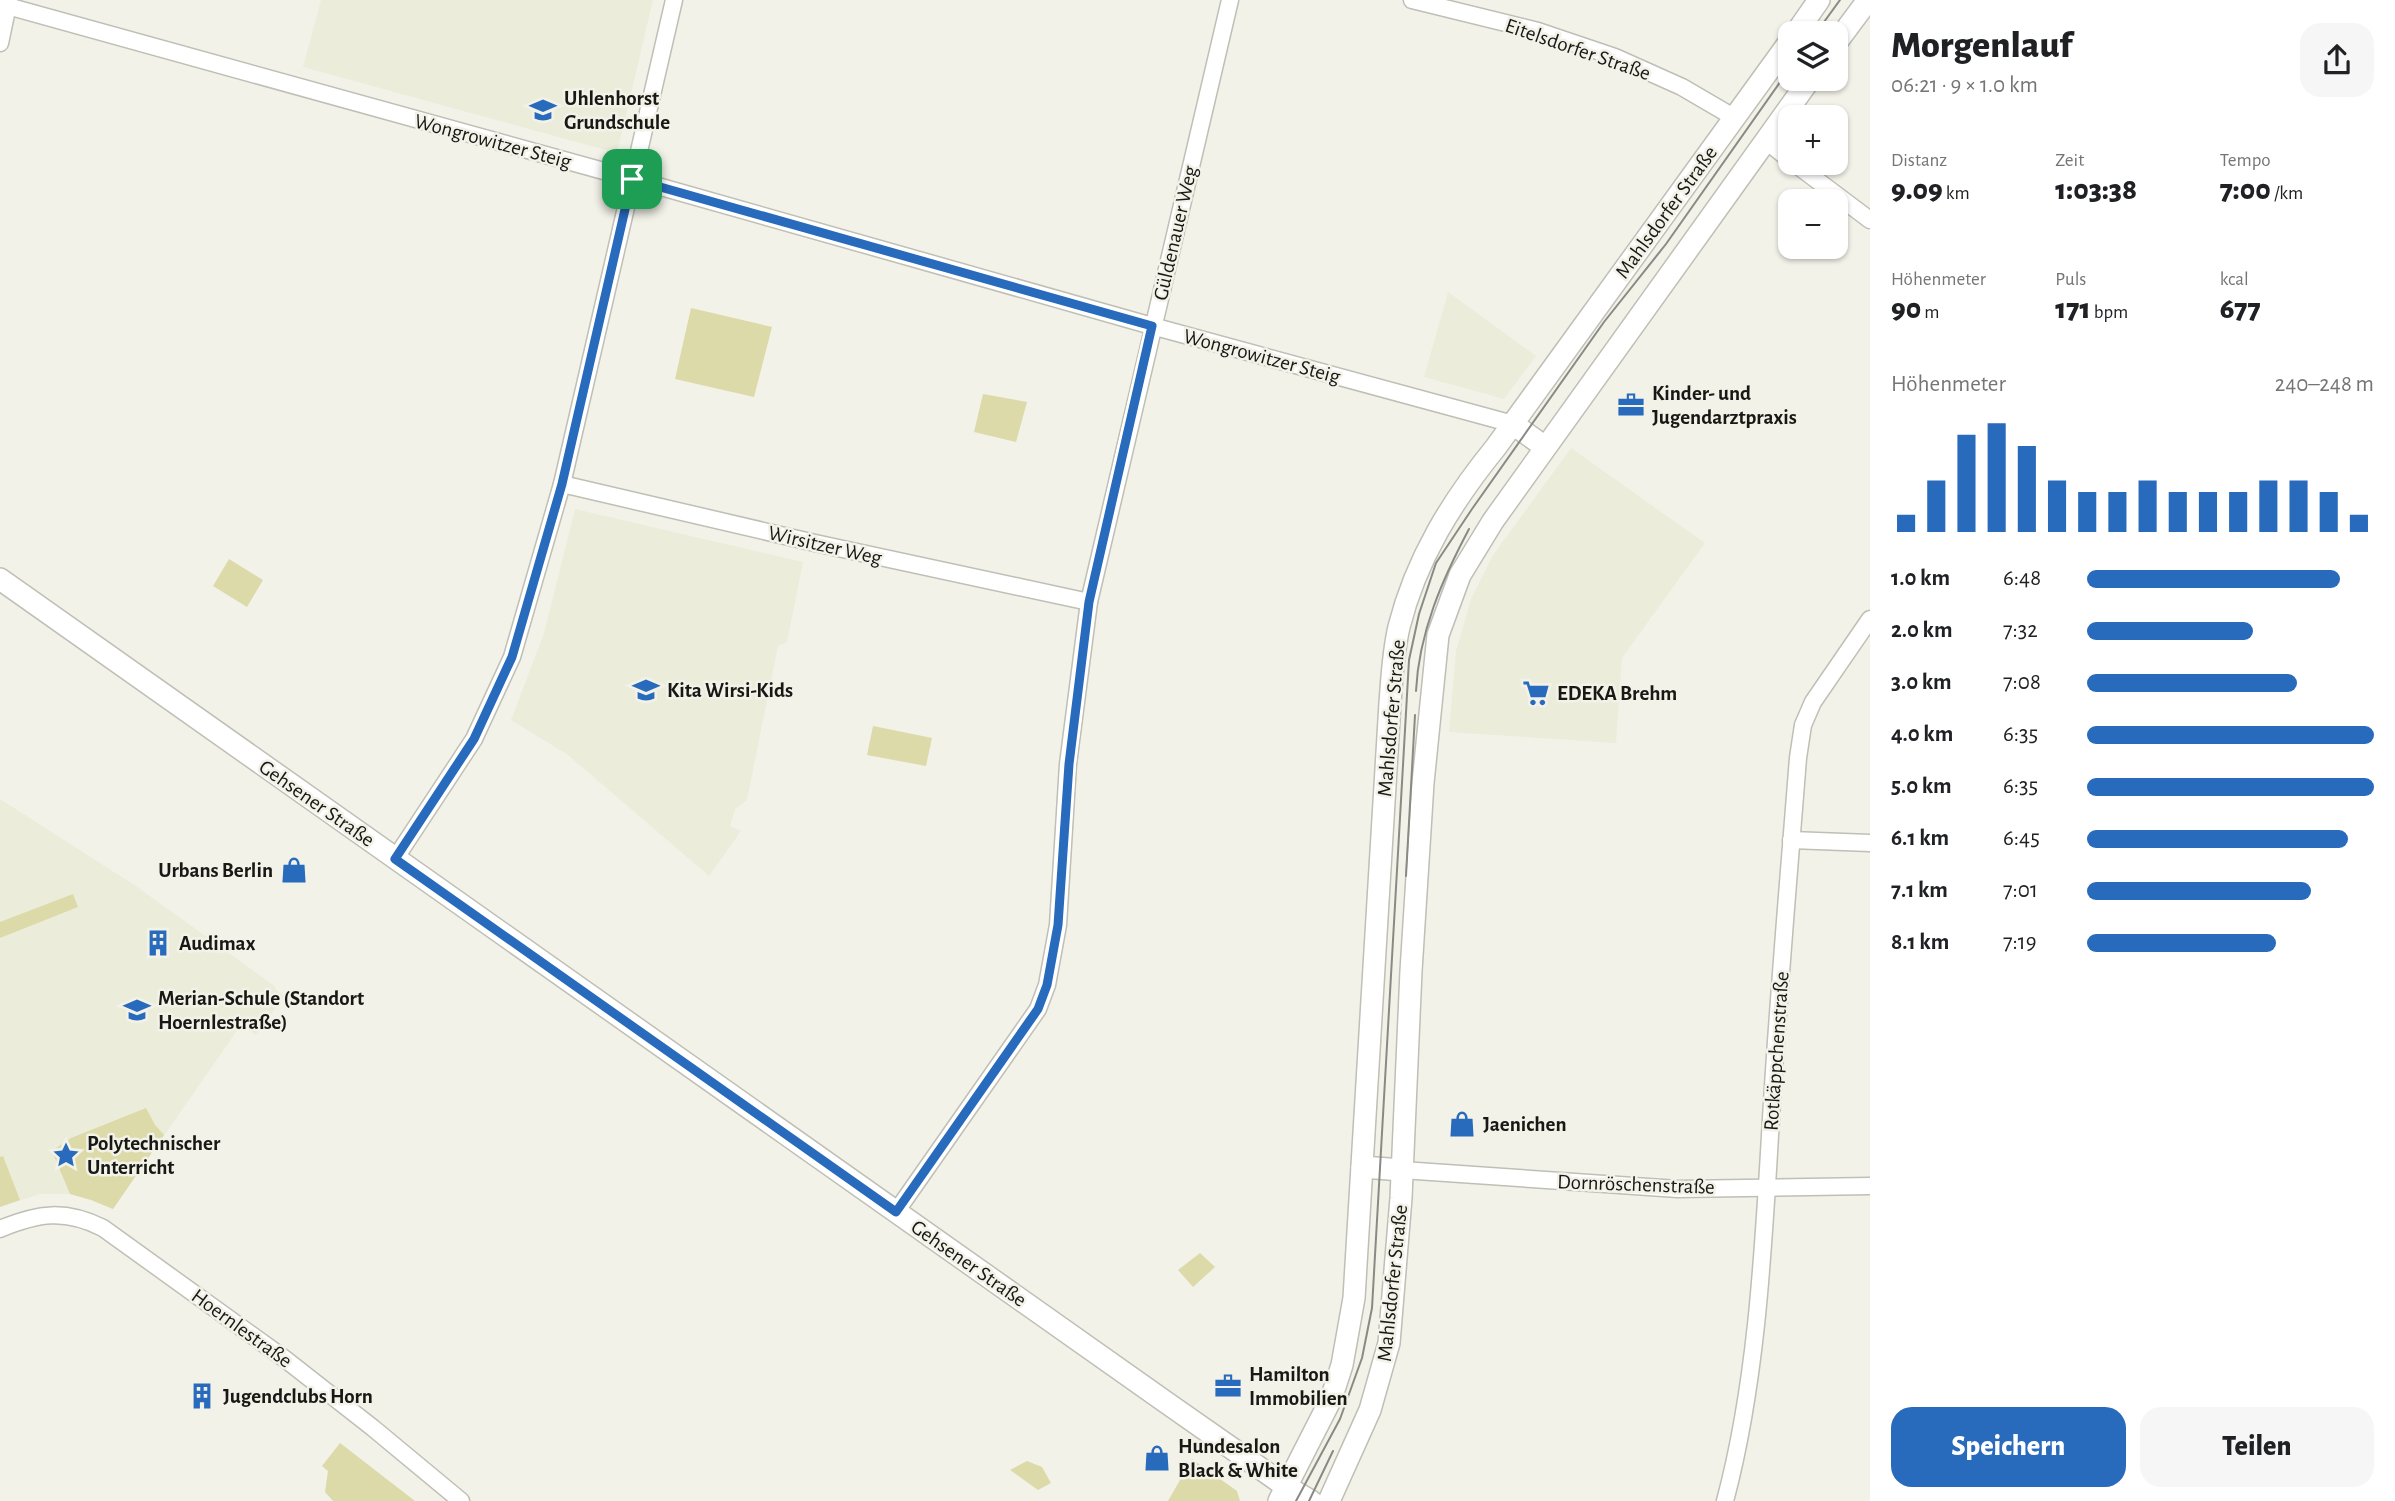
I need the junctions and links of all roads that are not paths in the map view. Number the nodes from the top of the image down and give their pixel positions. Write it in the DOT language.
graph roads {
  1 [pos="674,0"];
  2 [pos="1230,0"];
  3 [pos="1412,0"];
  4 [pos="1819,0"];
  5 [pos="1868,0"];
  6 [pos="5,3"];
  7 [pos="1804,21"];
  8 [pos="1848,27"];
  9 [pos="0,43"];
  10 [pos="1778,58"];
  11 [pos="1801,91"];
  12 [pos="1735,118"];
  13 [pos="1765,140"];
  14 [pos="1778,150"];
  15 [pos="1811,175"];
  16 [pos="632,179"];
  17 [pos="1870,220"];
  18 [pos="1152,326"];
  19 [pos="1513,424"];
  20 [pos="1545,447"];
  21 [pos="562,484"];
  22 [pos="0,579"];
  23 [pos="1089,602"];
  24 [pos="1870,619"];
  25 [pos="1791,840"];
  26 [pos="1870,843"];
  27 [pos="395,859"];
  28 [pos="1362,1167"];
  29 [pos="1402,1170"];
  30 [pos="1870,1186"];
  31 [pos="1767,1188"];
  32 [pos="896,1212"];
  33 [pos="0,1229"];
  34 [pos="1283,1494"];
  35 [pos="461,1501"];
  36 [pos="1311,1501"];
  37 [pos="1329,1501"];
  38 [pos="1725,1501"];
  1 -- 16 [label="street"];
  2 -- 18 [label="street, Güldenauer Weg"];
  3 -- 12 [label="street, Eitelsdorfer Straße"];
  4 -- 7 [label="main road"];
  5 -- 8 [label="main road"];
  6 -- 9 [label="street"];
  6 -- 16 [label="street, Wongrowitzer Steig"];
  10 -- 12 [label="main road, Mahlsdorfer Straße"];
  11 -- 13 [label="main road, Mahlsdorfer Straße"];
  12 -- 13 [label="main road"];
  12 -- 19 [label="main road, Mahlsdorfer Straße"];
  13 -- 14 [label="street"];
  13 -- 20 [label="main road, Mahlsdorfer Straße"];
  15 -- 17 [label="street"];
  16 -- 18 [label="street, Wongrowitzer Steig"];
  16 -- 21 [label="street"];
  18 -- 19 [label="street, Wongrowitzer Steig"];
  18 -- 23 [label="street, Güldenauer Weg"];
  19 -- 20 [label="main road"];
  19 -- 28 [label="main road, Mahlsdorfer Straße"];
  20 -- 29 [label="main road, Mahlsdorfer Straße"];
  21 -- 23 [label="street, Wirsitzer Weg"];
  21 -- 27 [label="street"];
  22 -- 27 [label="main road, Gehsener Straße"];
  23 -- 32 [label="street, Güldenauer Weg"];
  24 -- 25 [label="street, Rotkäppchenstraße"];
  25 -- 26 [label="street"];
  25 -- 31 [label="street, Rotkäppchenstraße"];
  27 -- 32 [label="main road, Gehsener Straße"];
  28 -- 29 [label="main road"];
  28 -- 34 [label="main road, Mahlsdorfer Straße"];
  29 -- 31 [label="street, Dornröschenstraße"];
  29 -- 37 [label="main road, Mahlsdorfer Straße"];
  30 -- 31 [label="street, Dornröschenstraße"];
  31 -- 38 [label="street, Rotkäppchenstraße"];
  32 -- 34 [label="main road, Gehsener Straße"];
  33 -- 35 [label="street, Hoernlestraße"];
  34 -- 36 [label="main road, Gehsener Straße"];
}
